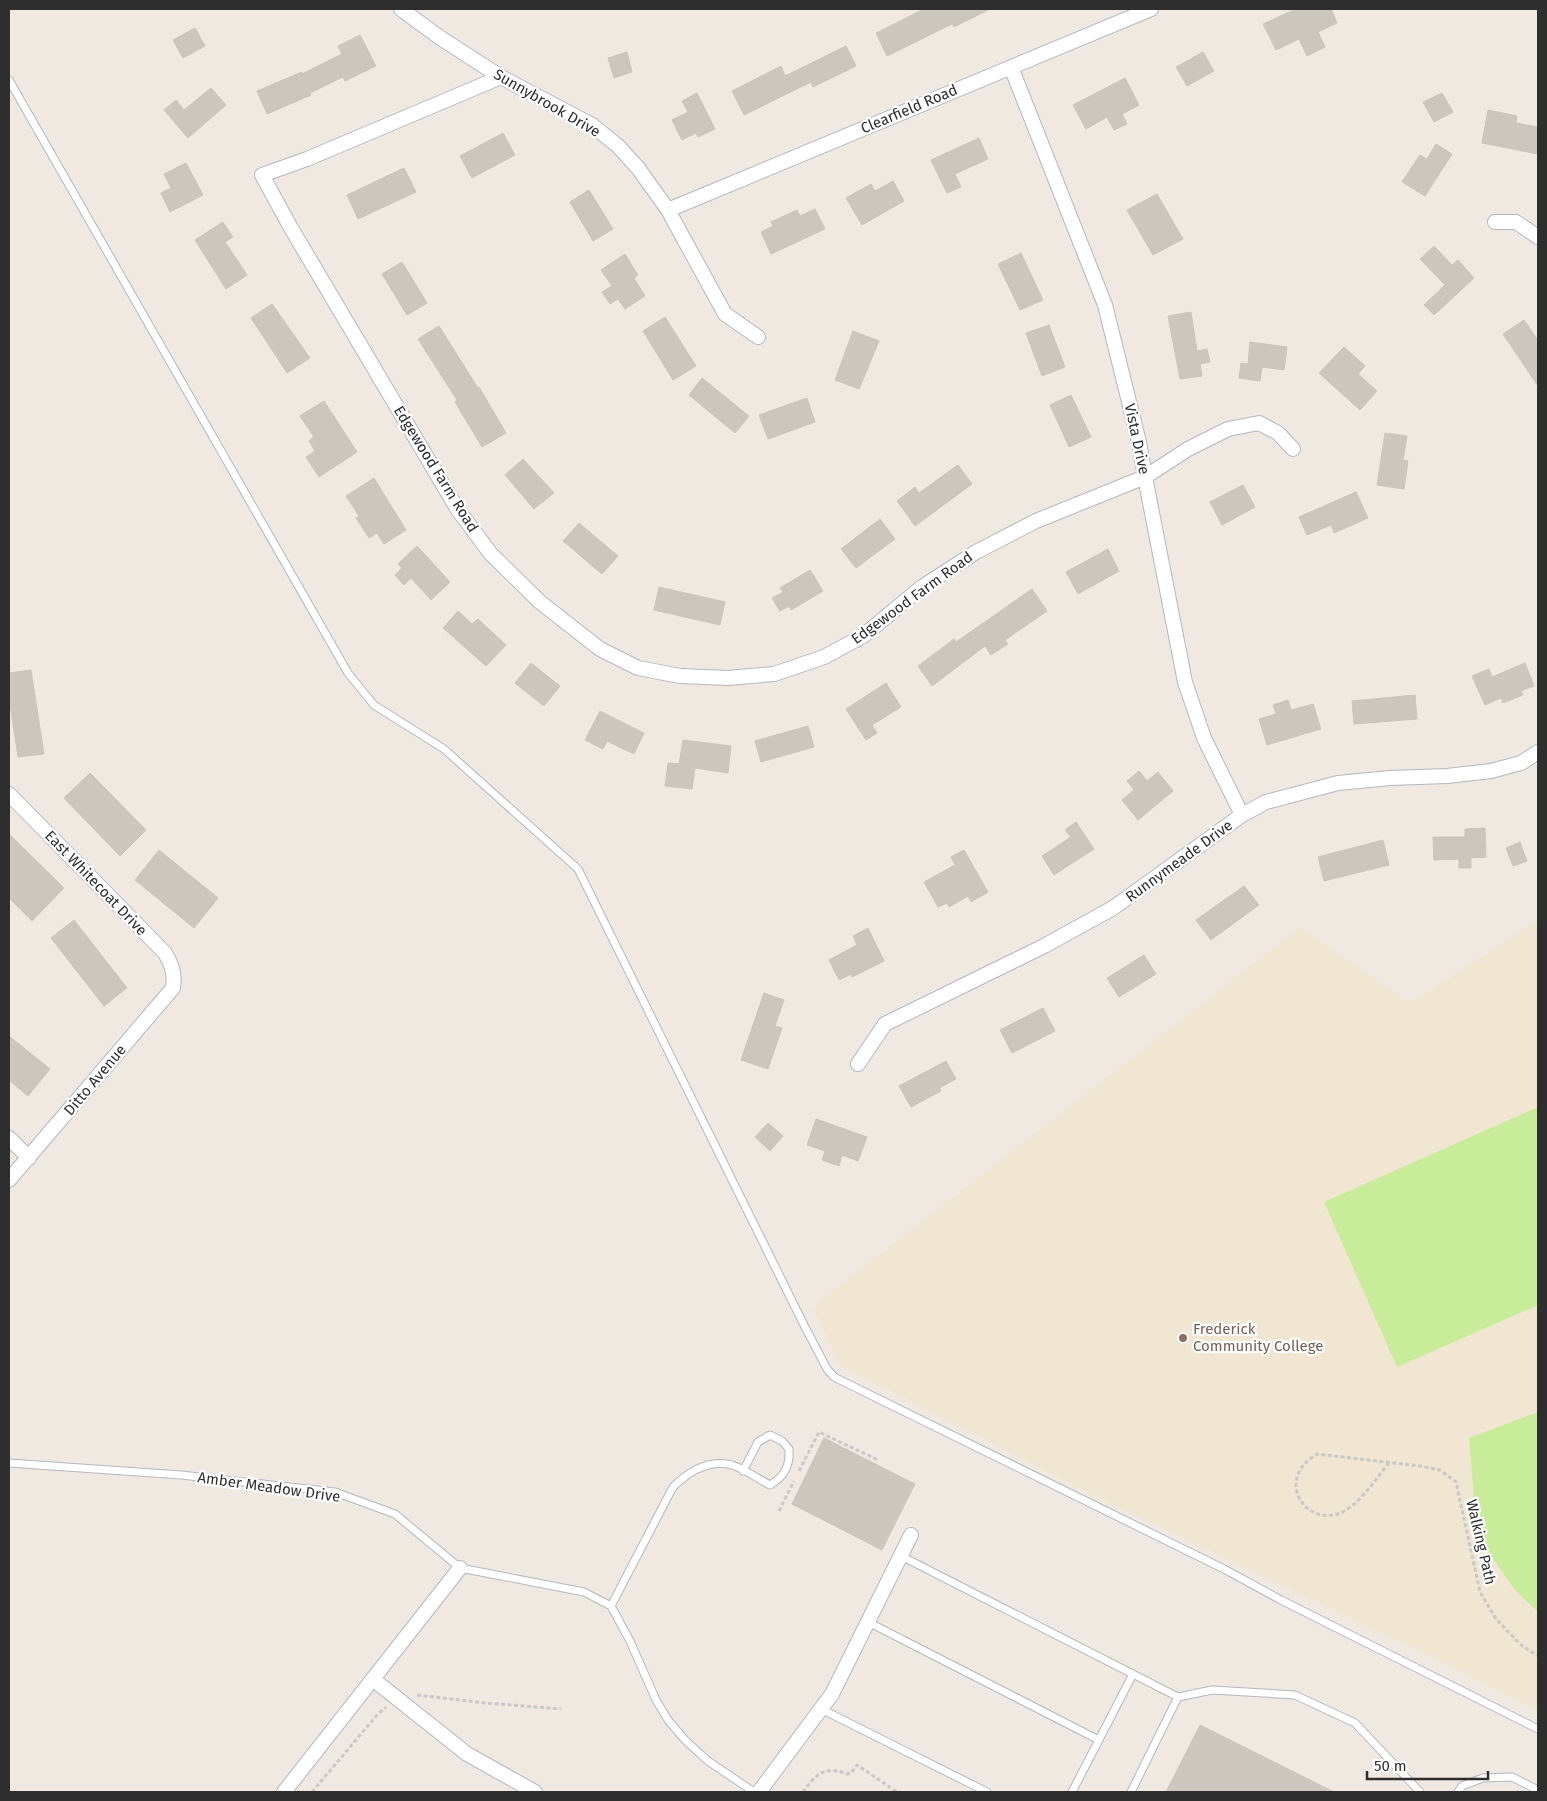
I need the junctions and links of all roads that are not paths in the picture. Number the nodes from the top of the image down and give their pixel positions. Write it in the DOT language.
graph roads {
  1 [pos="401,9"];
  2 [pos="1151,9"];
  3 [pos="1011,67"];
  4 [pos="501,77"];
  5 [pos="9,80"];
  6 [pos="668,210"];
  7 [pos="1495,222"];
  8 [pos="1538,237"];
  9 [pos="758,337"];
  10 [pos="1293,449"];
  11 [pos="1145,477"];
  12 [pos="1538,752"];
  13 [pos="9,794"];
  14 [pos="1242,815"];
  15 [pos="174,977"];
  16 [pos="858,1064"];
  17 [pos="9,1138"];
  18 [pos="29,1158"];
  19 [pos="9,1180"];
  20 [pos="9,1463"];
  21 [pos="743,1470"];
  22 [pos="911,1536"];
  23 [pos="901,1556"];
  24 [pos="460,1568"];
  25 [pos="611,1606"];
  26 [pos="868,1622"];
  27 [pos="1132,1674"];
  28 [pos="374,1680"];
  29 [pos="1178,1697"];
  30 [pos="821,1709"];
  31 [pos="1538,1729"];
  32 [pos="1099,1740"];
  33 [pos="1538,1790"];
  34 [pos="284,1792"];
  35 [pos="536,1792"];
  36 [pos="754,1792"];
  37 [pos="759,1792"];
  38 [pos="987,1792"];
  39 [pos="1072,1792"];
  40 [pos="1131,1792"];
  41 [pos="1420,1792"];
  42 [pos="1458,1792"];
  1 -- 4 [label="street, Sunnybrook Drive"];
  2 -- 3 [label="street, Clearfield Road"];
  3 -- 6 [label="street, Clearfield Road"];
  3 -- 11 [label="street, Vista Drive"];
  4 -- 6 [label="street, Sunnybrook Drive"];
  4 -- 11 [label="street, Edgewood Farm Road"];
  5 -- 31 [label="lane"];
  6 -- 9 [label="street, Sunnybrook Drive"];
  7 -- 8 [label="street"];
  10 -- 11 [label="street, Edgewood Farm Road"];
  11 -- 14 [label="street, Vista Drive"];
  12 -- 14 [label="street, Runnymeade Drive"];
  13 -- 15 [label="street, East Whitecoat Drive"];
  14 -- 16 [label="street, Runnymeade Drive"];
  15 -- 18 [label="street, Ditto Avenue"];
  17 -- 18 [label="street"];
  18 -- 19 [label="street, Ditto Avenue"];
  20 -- 24 [label="lane, Amber Meadow Drive"];
  21 -- 21 [label="lane"];
  21 -- 25 [label="lane"];
  22 -- 23 [label="street"];
  23 -- 26 [label="street"];
  23 -- 27 [label="lane"];
  24 -- 25 [label="lane, Amber Meadow Drive"];
  24 -- 28 [label="street"];
  25 -- 36 [label="lane"];
  26 -- 30 [label="street"];
  26 -- 32 [label="lane"];
  27 -- 29 [label="lane"];
  27 -- 32 [label="lane"];
  28 -- 34 [label="street"];
  28 -- 35 [label="street"];
  29 -- 40 [label="lane"];
  29 -- 41 [label="lane"];
  30 -- 37 [label="street"];
  30 -- 38 [label="lane"];
  32 -- 39 [label="lane"];
  33 -- 42 [label="lane"];
}
